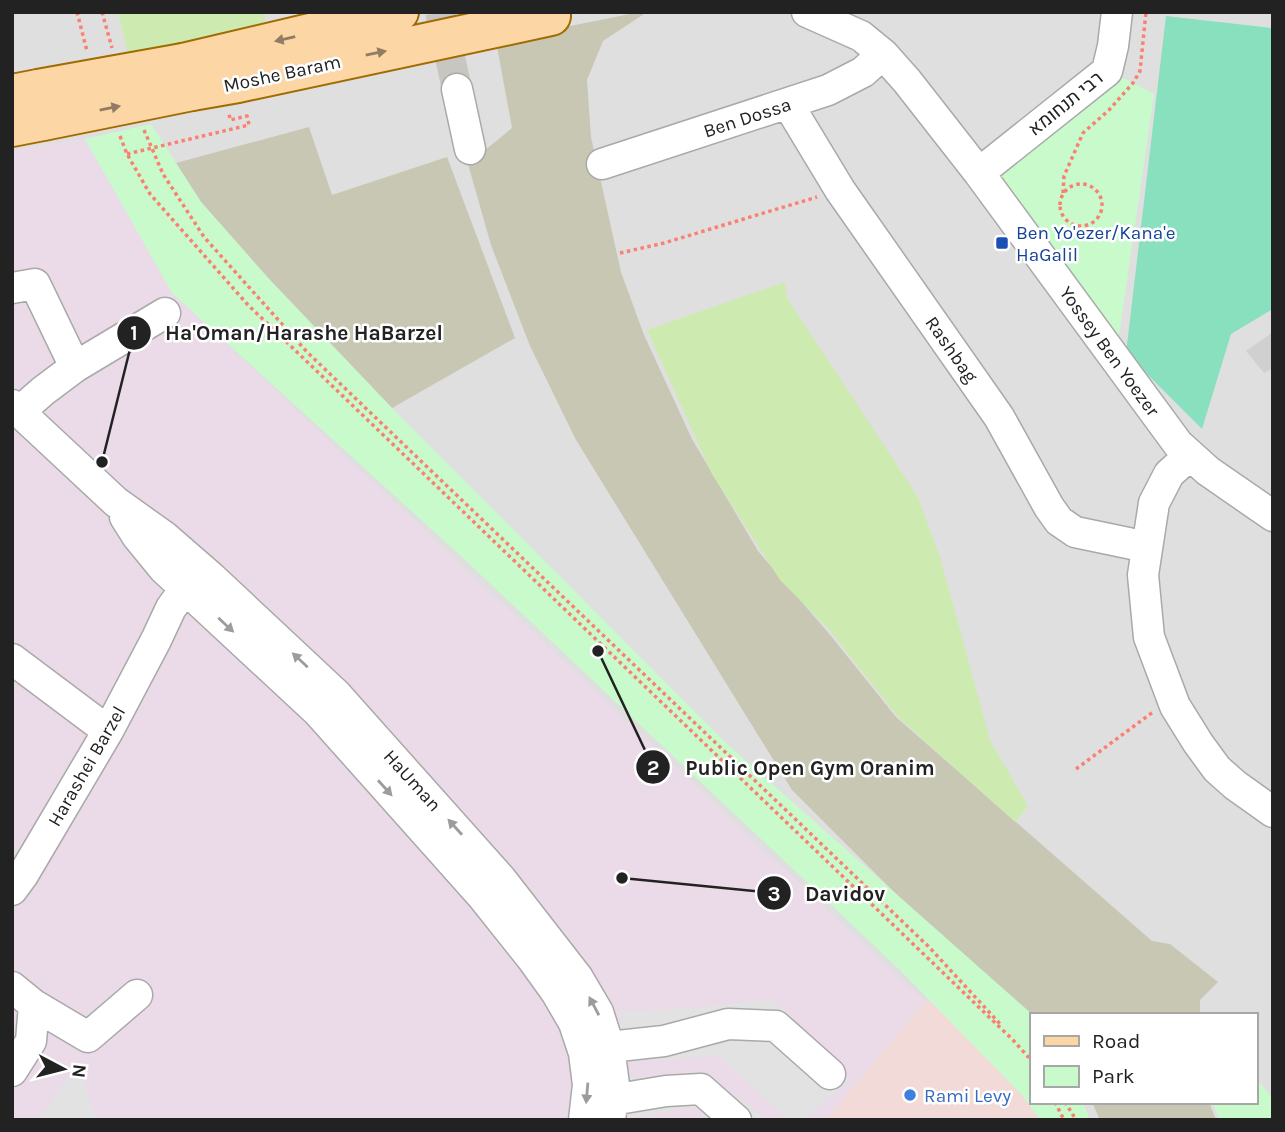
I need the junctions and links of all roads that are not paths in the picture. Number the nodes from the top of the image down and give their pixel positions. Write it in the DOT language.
graph roads {
  1 [pos="399,12"];
  2 [pos="807,12"];
  3 [pos="1117,12"];
  4 [pos="555,13"];
  5 [pos="863,34"];
  6 [pos="188,77"];
  7 [pos="457,89"];
  8 [pos="788,104"];
  9 [pos="27,108"];
  10 [pos="470,149"];
  11 [pos="602,164"];
  12 [pos="979,173"];
  13 [pos="12,288"];
  14 [pos="165,313"];
  15 [pos="75,368"];
  16 [pos="14,408"];
  17 [pos="1190,455"];
  18 [pos="1273,516"];
  19 [pos="1147,547"];
  20 [pos="199,589"];
  21 [pos="12,659"];
  22 [pos="108,731"];
  23 [pos="1273,812"];
  24 [pos="12,890"];
  25 [pos="137,995"];
  26 [pos="23,996"];
  27 [pos="609,1047"];
  28 [pos="12,1071"];
  29 [pos="830,1074"];
  30 [pos="611,1110"];
  31 [pos="584,1120"];
  32 [pos="736,1120"];
  1 -- 6 [label="main road, Moshe Baram, one-way"];
  2 -- 5 [label="street, Yossey Ben Yoezer"];
  3 -- 12 [label="street, רבי תנחומא"];
  6 -- 4 [label="main road, Moshe Baram, one-way"];
  5 -- 8 [label="street, Ben Dossa"];
  5 -- 12 [label="street, Yossey Ben Yoezer"];
  6 -- 9 [label="main road, Moshe Baram, bridge"];
  7 -- 10 [label="street"];
  8 -- 11 [label="street, Ben Dossa"];
  8 -- 19 [label="street, Rashbag"];
  12 -- 17 [label="street, Yossey Ben Yoezer"];
  13 -- 15 [label="street"];
  14 -- 15 [label="street"];
  15 -- 16 [label="street"];
  16 -- 20 [label="street, HaUman"];
  17 -- 18 [label="street, Yossey Ben Yoezer"];
  17 -- 19 [label="street"];
  19 -- 23 [label="street"];
  20 -- 22 [label="street, Harashei Barzel"];
  27 -- 20 [label="street, HaUman, one-way"];
  20 -- 31 [label="street, HaUman, one-way"];
  21 -- 22 [label="street"];
  22 -- 24 [label="street, Harashei Barzel"];
  25 -- 26 [label="street"];
  26 -- 28 [label="street"];
  27 -- 29 [label="street"];
  27 -- 30 [label="street, HaUman"];
  30 -- 32 [label="street"];
}
